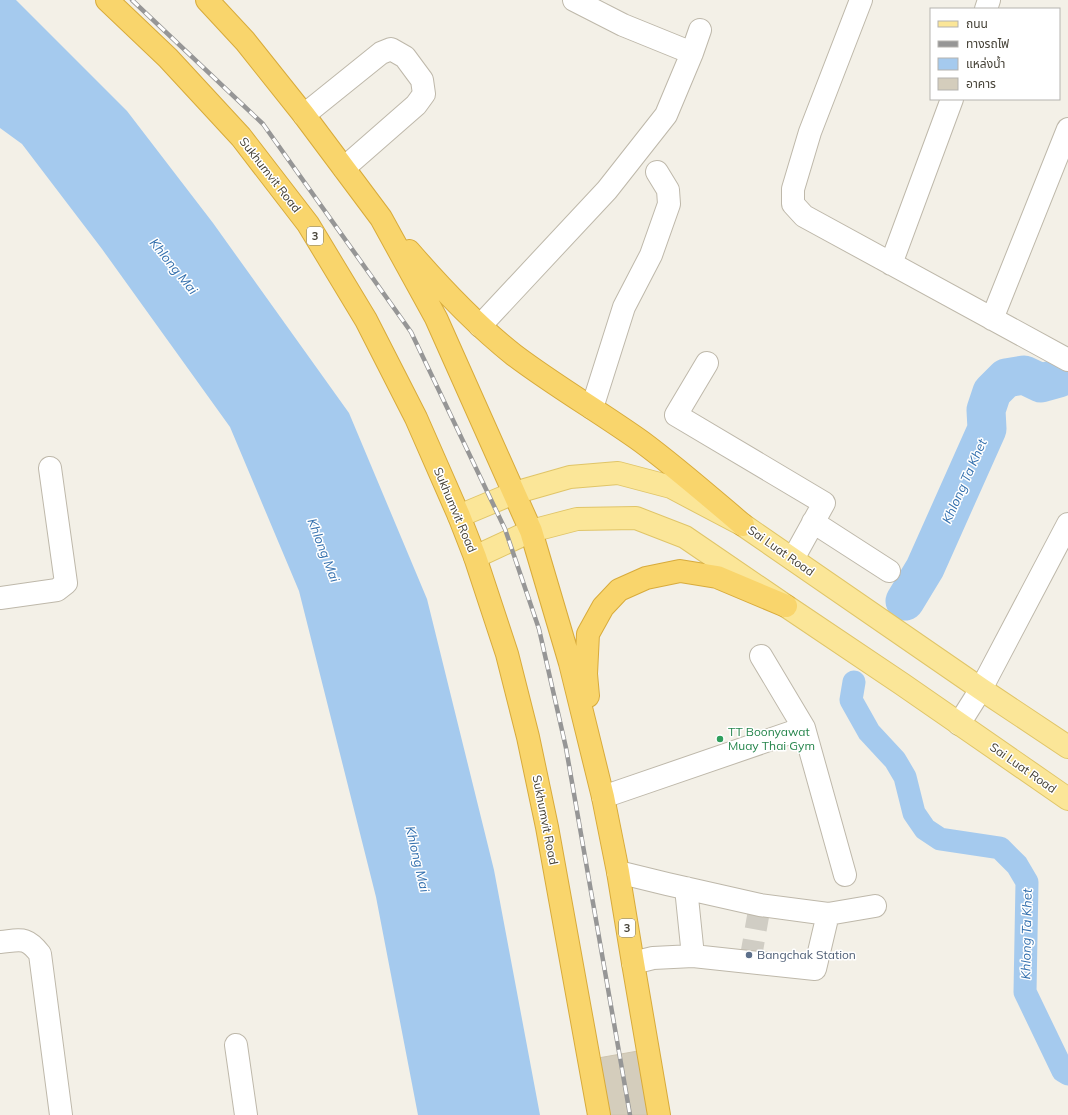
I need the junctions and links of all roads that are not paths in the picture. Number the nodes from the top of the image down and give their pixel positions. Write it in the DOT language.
graph roads {
  1 [pos="107,0"];
  2 [pos="207,0"];
  3 [pos="574,0"];
  4 [pos="862,0"];
  5 [pos="700,30"];
  6 [pos="692,53"];
  7 [pos="952,100"];
  8 [pos="304,114"];
  9 [pos="1068,129"];
  10 [pos="344,168"];
  11 [pos="657,172"];
  12 [pos="380,218"];
  13 [pos="891,264"];
  14 [pos="992,319"];
  15 [pos="480,326"];
  16 [pos="1068,360"];
  17 [pos="707,363"];
  18 [pos="592,408"];
  19 [pos="50,468"];
  20 [pos="514,493"];
  21 [pos="459,516"];
  22 [pos="813,522"];
  23 [pos="1068,524"];
  24 [pos="743,525"];
  25 [pos="530,531"];
  26 [pos="475,557"];
  27 [pos="792,559"];
  28 [pos="889,571"];
  29 [pos="0,598"];
  30 [pos="786,606"];
  31 [pos="761,656"];
  32 [pos="981,689"];
  33 [pos="959,724"];
  34 [pos="804,728"];
  35 [pos="590,742"];
  36 [pos="1068,747"];
  37 [pos="603,797"];
  38 [pos="1068,799"];
  39 [pos="618,872"];
  40 [pos="845,875"];
  41 [pos="686,888"];
  42 [pos="875,906"];
  43 [pos="828,914"];
  44 [pos="0,942"];
  45 [pos="692,956"];
  46 [pos="633,963"];
  47 [pos="236,1045"];
  48 [pos="61,1115"];
  49 [pos="246,1115"];
  50 [pos="599,1115"];
  51 [pos="659,1115"];
  1 -- 21 [label="highway, Sukhumvit Road / 3"];
  2 -- 8 [label="highway, 3"];
  3 -- 6 [label="street"];
  4 -- 13 [label="street"];
  5 -- 6 [label="street"];
  6 -- 15 [label="street"];
  7 -- 13 [label="street"];
  8 -- 10 [label="highway, 3"];
  8 -- 10 [label="street"];
  9 -- 14 [label="street"];
  10 -- 12 [label="highway, 3"];
  11 -- 18 [label="street"];
  12 -- 15 [label="highway"];
  12 -- 20 [label="highway, 3"];
  13 -- 14 [label="street"];
  14 -- 16 [label="street"];
  15 -- 18 [label="highway"];
  17 -- 22 [label="street"];
  18 -- 24 [label="highway"];
  19 -- 29 [label="street"];
  20 -- 21 [label="main road, Sai Luat Road"];
  20 -- 24 [label="main road, Sai Luat Road"];
  20 -- 25 [label="highway, 3"];
  21 -- 26 [label="highway, Sukhumvit Road / 3"];
  22 -- 27 [label="street"];
  22 -- 28 [label="street"];
  23 -- 32 [label="street"];
  24 -- 27 [label="main road, Sai Luat Road"];
  25 -- 26 [label="main road, Sai Luat Road"];
  25 -- 30 [label="main road, Sai Luat Road"];
  25 -- 35 [label="highway, 3"];
  26 -- 50 [label="highway, Sukhumvit Road / 3"];
  27 -- 32 [label="main road, Sai Luat Road"];
  30 -- 33 [label="main road, Sai Luat Road"];
  30 -- 35 [label="highway"];
  31 -- 34 [label="street"];
  32 -- 33 [label="street"];
  32 -- 36 [label="main road, Sai Luat Road"];
  33 -- 38 [label="main road, Sai Luat Road"];
  34 -- 37 [label="street"];
  34 -- 40 [label="street"];
  35 -- 37 [label="highway, 3"];
  37 -- 39 [label="highway, 3"];
  39 -- 41 [label="street"];
  39 -- 46 [label="highway, 3"];
  41 -- 43 [label="street"];
  41 -- 45 [label="street"];
  42 -- 43 [label="street"];
  43 -- 45 [label="street"];
  44 -- 48 [label="street"];
  45 -- 46 [label="street"];
  46 -- 51 [label="highway, 3"];
  47 -- 49 [label="street"];
}
